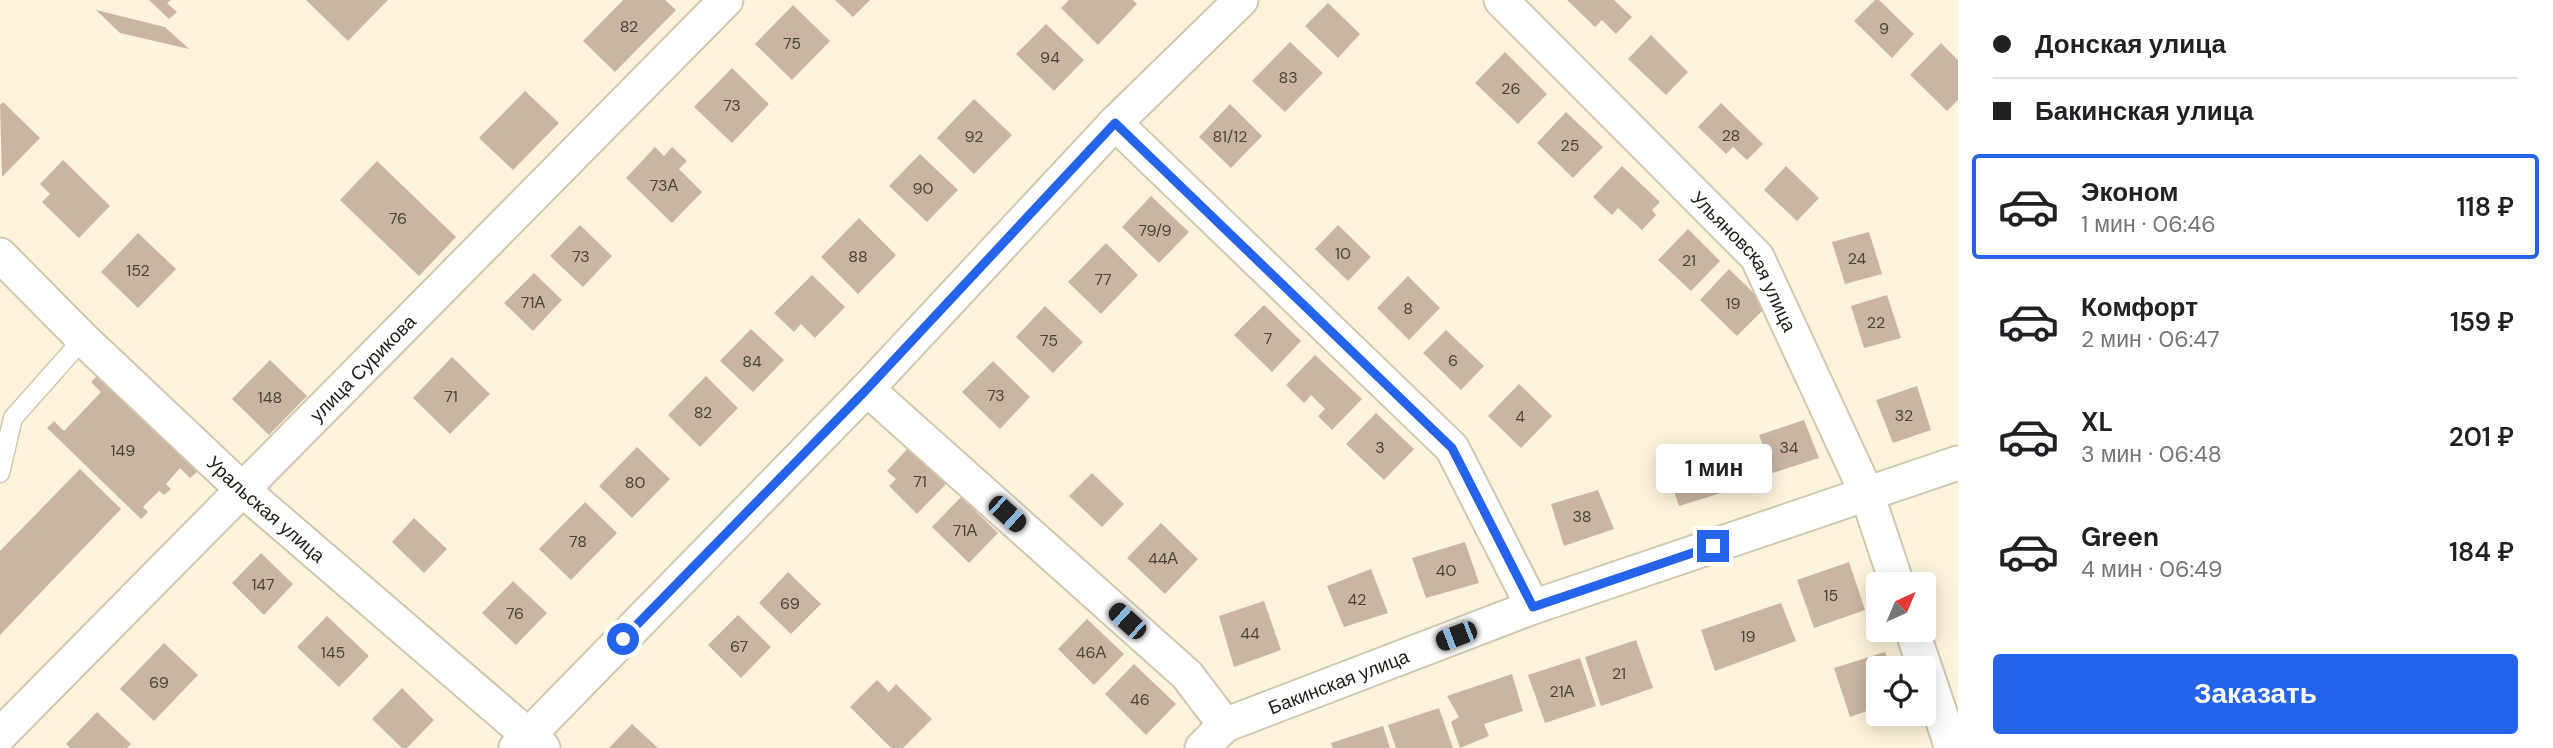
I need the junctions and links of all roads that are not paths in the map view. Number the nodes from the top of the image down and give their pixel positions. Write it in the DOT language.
graph roads {
  1 [pos="726,0"];
  2 [pos="1241,0"];
  3 [pos="1501,0"];
  4 [pos="1115,123"];
  5 [pos="0,255"];
  6 [pos="83,339"];
  7 [pos="867,389"];
  8 [pos="1958,463"];
  9 [pos="0,473"];
  10 [pos="244,491"];
  11 [pos="1867,495"];
  12 [pos="1893,572"];
  13 [pos="1533,607"];
  14 [pos="1916,642"];
  15 [pos="1225,725"];
  16 [pos="0,735"];
  17 [pos="529,743"];
  18 [pos="1202,748"];
  19 [pos="1952,748"];
  1 -- 10 [label="street, улица Сурикова"];
  2 -- 4 [label="street"];
  3 -- 11 [label="street, Ульяновская улица"];
  4 -- 7 [label="street"];
  4 -- 13 [label="street"];
  5 -- 6 [label="street, Уральская улица"];
  6 -- 9 [label="lane"];
  6 -- 10 [label="street, Уральская улица"];
  7 -- 15 [label="street"];
  7 -- 17 [label="street"];
  8 -- 11 [label="street, Бакинская улица"];
  10 -- 16 [label="street, улица Сурикова"];
  10 -- 17 [label="street, Уральская улица"];
  11 -- 12 [label="street, Ульяновская улица"];
  11 -- 13 [label="street, Бакинская улица"];
  13 -- 15 [label="street, Бакинская улица"];
  14 -- 19 [label="street"];
  15 -- 18 [label="street, Бакинская улица"];
}
